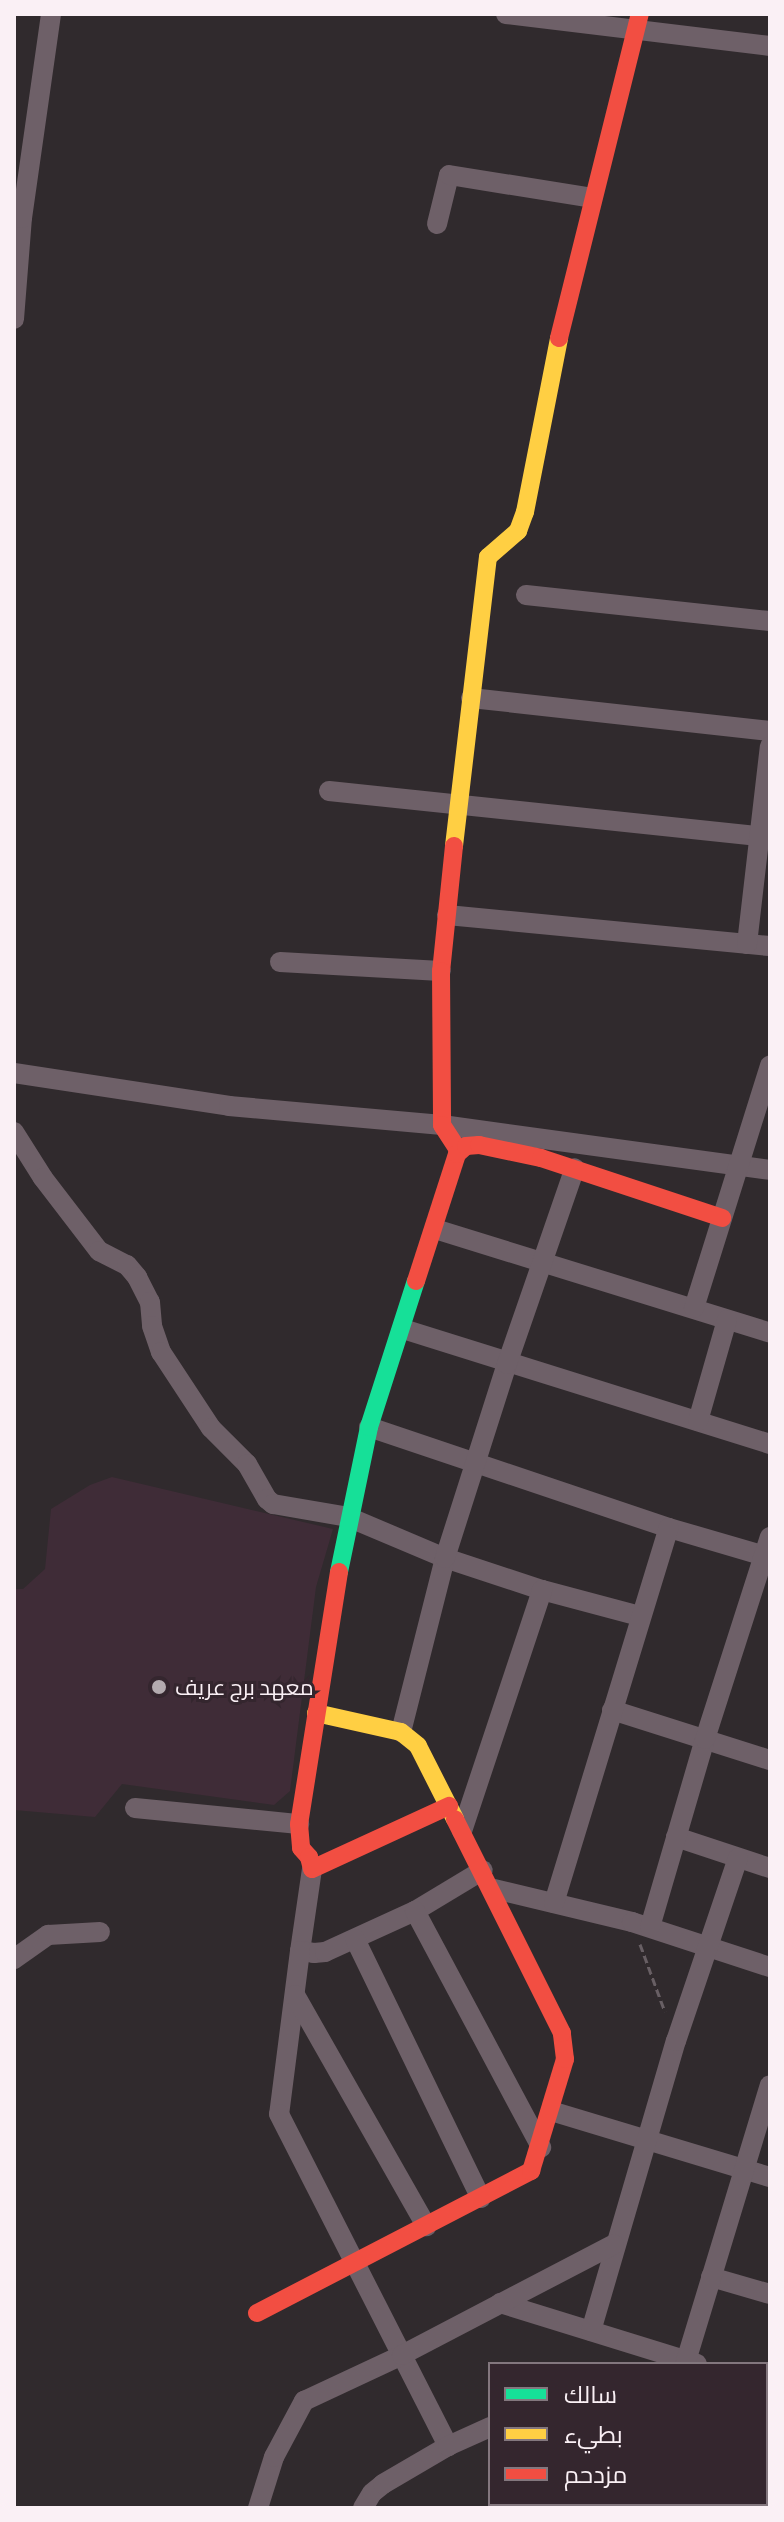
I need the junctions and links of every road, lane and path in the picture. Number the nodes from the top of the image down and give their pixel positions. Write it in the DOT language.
graph roads {
  1 [pos="51,14"];
  2 [pos="506,14"];
  3 [pos="638,22"];
  4 [pos="770,46"];
  5 [pos="592,198"];
  6 [pos="437,224"];
  7 [pos="14,319"];
  8 [pos="526,595"];
  9 [pos="770,621"];
  10 [pos="471,698"];
  11 [pos="770,731"];
  12 [pos="770,746"];
  13 [pos="329,791"];
  14 [pos="461,802"];
  15 [pos="759,836"];
  16 [pos="447,915"];
  17 [pos="747,944"];
  18 [pos="770,946"];
  19 [pos="280,962"];
  20 [pos="441,971"];
  21 [pos="770,1066"];
  22 [pos="14,1073"];
  23 [pos="442,1125"];
  24 [pos="14,1132"];
  25 [pos="459,1151"];
  26 [pos="739,1163"];
  27 [pos="575,1168"];
  28 [pos="770,1170"];
  29 [pos="722,1218"];
  30 [pos="435,1229"];
  31 [pos="543,1260"];
  32 [pos="694,1308"];
  33 [pos="727,1320"];
  34 [pos="403,1329"];
  35 [pos="770,1333"];
  36 [pos="507,1364"];
  37 [pos="698,1421"];
  38 [pos="369,1427"];
  39 [pos="770,1444"];
  40 [pos="474,1464"];
  41 [pos="348,1517"];
  42 [pos="669,1528"];
  43 [pos="767,1546"];
  44 [pos="445,1558"];
  45 [pos="542,1590"];
  46 [pos="640,1616"];
  47 [pos="612,1710"];
  48 [pos="316,1713"];
  49 [pos="401,1732"];
  50 [pos="705,1739"];
  51 [pos="770,1760"];
  52 [pos="449,1806"];
  53 [pos="135,1808"];
  54 [pos="299,1824"];
  55 [pos="462,1831"];
  56 [pos="676,1837"];
  57 [pos="738,1858"];
  58 [pos="770,1868"];
  59 [pos="312,1869"];
  60 [pos="483,1870"];
  61 [pos="494,1889"];
  62 [pos="554,1903"];
  63 [pos="415,1911"];
  64 [pos="641,1924"];
  65 [pos="100,1932"];
  66 [pos="355,1939"];
  67 [pos="709,1948"];
  68 [pos="300,1951"];
  69 [pos="14,1959"];
  70 [pos="770,1967"];
  71 [pos="295,1995"];
  72 [pos="676,2041"];
  73 [pos="770,2085"];
  74 [pos="551,2111"];
  75 [pos="648,2140"];
  76 [pos="541,2147"];
  77 [pos="743,2169"];
  78 [pos="770,2177"];
  79 [pos="481,2198"];
  80 [pos="426,2226"];
  81 [pos="614,2244"];
  82 [pos="356,2262"];
  83 [pos="711,2277"];
  84 [pos="770,2294"];
  85 [pos="500,2303"];
  86 [pos="257,2313"];
  87 [pos="591,2331"];
  88 [pos="402,2355"];
  89 [pos="679,2361"];
  90 [pos="488,2428"];
  91 [pos="448,2446"];
  92 [pos="258,2508"];
  93 [pos="363,2508"];
  1 -- 7 [label="street"];
  2 -- 3 [label="street"];
  3 -- 4 [label="street"];
  3 -- 5 [label="street"];
  5 -- 6 [label="street"];
  5 -- 10 [label="street"];
  8 -- 9 [label="street"];
  10 -- 11 [label="street"];
  10 -- 14 [label="street"];
  12 -- 15 [label="street"];
  13 -- 14 [label="street"];
  14 -- 15 [label="street"];
  14 -- 16 [label="street"];
  15 -- 17 [label="street"];
  16 -- 17 [label="street"];
  16 -- 20 [label="street"];
  17 -- 18 [label="street"];
  19 -- 20 [label="street"];
  20 -- 23 [label="street"];
  21 -- 26 [label="street"];
  22 -- 23 [label="street"];
  23 -- 25 [label="street"];
  23 -- 26 [label="street"];
  24 -- 41 [label="street"];
  25 -- 27 [label="street"];
  25 -- 30 [label="street"];
  26 -- 28 [label="street"];
  26 -- 29 [label="street"];
  27 -- 29 [label="street"];
  27 -- 31 [label="street"];
  29 -- 32 [label="street"];
  30 -- 31 [label="street"];
  30 -- 34 [label="street"];
  31 -- 32 [label="street"];
  31 -- 36 [label="street"];
  32 -- 33 [label="street"];
  33 -- 35 [label="street"];
  33 -- 37 [label="street"];
  34 -- 36 [label="street"];
  34 -- 38 [label="street"];
  36 -- 37 [label="street"];
  36 -- 40 [label="street"];
  37 -- 39 [label="street"];
  38 -- 40 [label="street"];
  38 -- 41 [label="street"];
  40 -- 42 [label="street"];
  40 -- 44 [label="street"];
  41 -- 44 [label="street"];
  41 -- 48 [label="street"];
  42 -- 43 [label="street"];
  42 -- 46 [label="street"];
  43 -- 50 [label="street"];
  44 -- 45 [label="street"];
  44 -- 49 [label="street"];
  45 -- 46 [label="street"];
  45 -- 55 [label="street"];
  46 -- 47 [label="street"];
  47 -- 50 [label="street"];
  47 -- 62 [label="street"];
  48 -- 49 [label="street"];
  48 -- 54 [label="street"];
  49 -- 52 [label="street"];
  50 -- 51 [label="street"];
  50 -- 56 [label="street"];
  52 -- 55 [label="street"];
  52 -- 59 [label="street"];
  53 -- 54 [label="street"];
  54 -- 59 [label="street"];
  55 -- 60 [label="street"];
  56 -- 57 [label="street"];
  56 -- 64 [label="street"];
  57 -- 58 [label="street"];
  57 -- 67 [label="street"];
  59 -- 68 [label="street"];
  60 -- 61 [label="street"];
  60 -- 63 [label="street"];
  61 -- 62 [label="street"];
  61 -- 74 [label="street"];
  62 -- 64 [label="street"];
  63 -- 66 [label="street"];
  63 -- 76 [label="street"];
  64 -- 67 [label="street"];
  64 -- 72 [label="path"];
  65 -- 69 [label="street"];
  66 -- 68 [label="street"];
  66 -- 79 [label="street"];
  67 -- 70 [label="street"];
  67 -- 72 [label="street"];
  68 -- 71 [label="street"];
  71 -- 80 [label="street"];
  71 -- 82 [label="street"];
  72 -- 75 [label="street"];
  73 -- 77 [label="street"];
  74 -- 75 [label="street"];
  74 -- 76 [label="street"];
  75 -- 77 [label="street"];
  75 -- 81 [label="street"];
  76 -- 79 [label="street"];
  77 -- 78 [label="street"];
  77 -- 83 [label="street"];
  79 -- 80 [label="street"];
  80 -- 82 [label="street"];
  81 -- 85 [label="street"];
  81 -- 87 [label="street"];
  82 -- 86 [label="street"];
  82 -- 88 [label="street"];
  83 -- 84 [label="street"];
  83 -- 89 [label="street"];
  85 -- 87 [label="street"];
  85 -- 88 [label="street"];
  87 -- 89 [label="street"];
  88 -- 91 [label="street"];
  88 -- 92 [label="street"];
  90 -- 91 [label="street"];
  91 -- 93 [label="street"];
}
